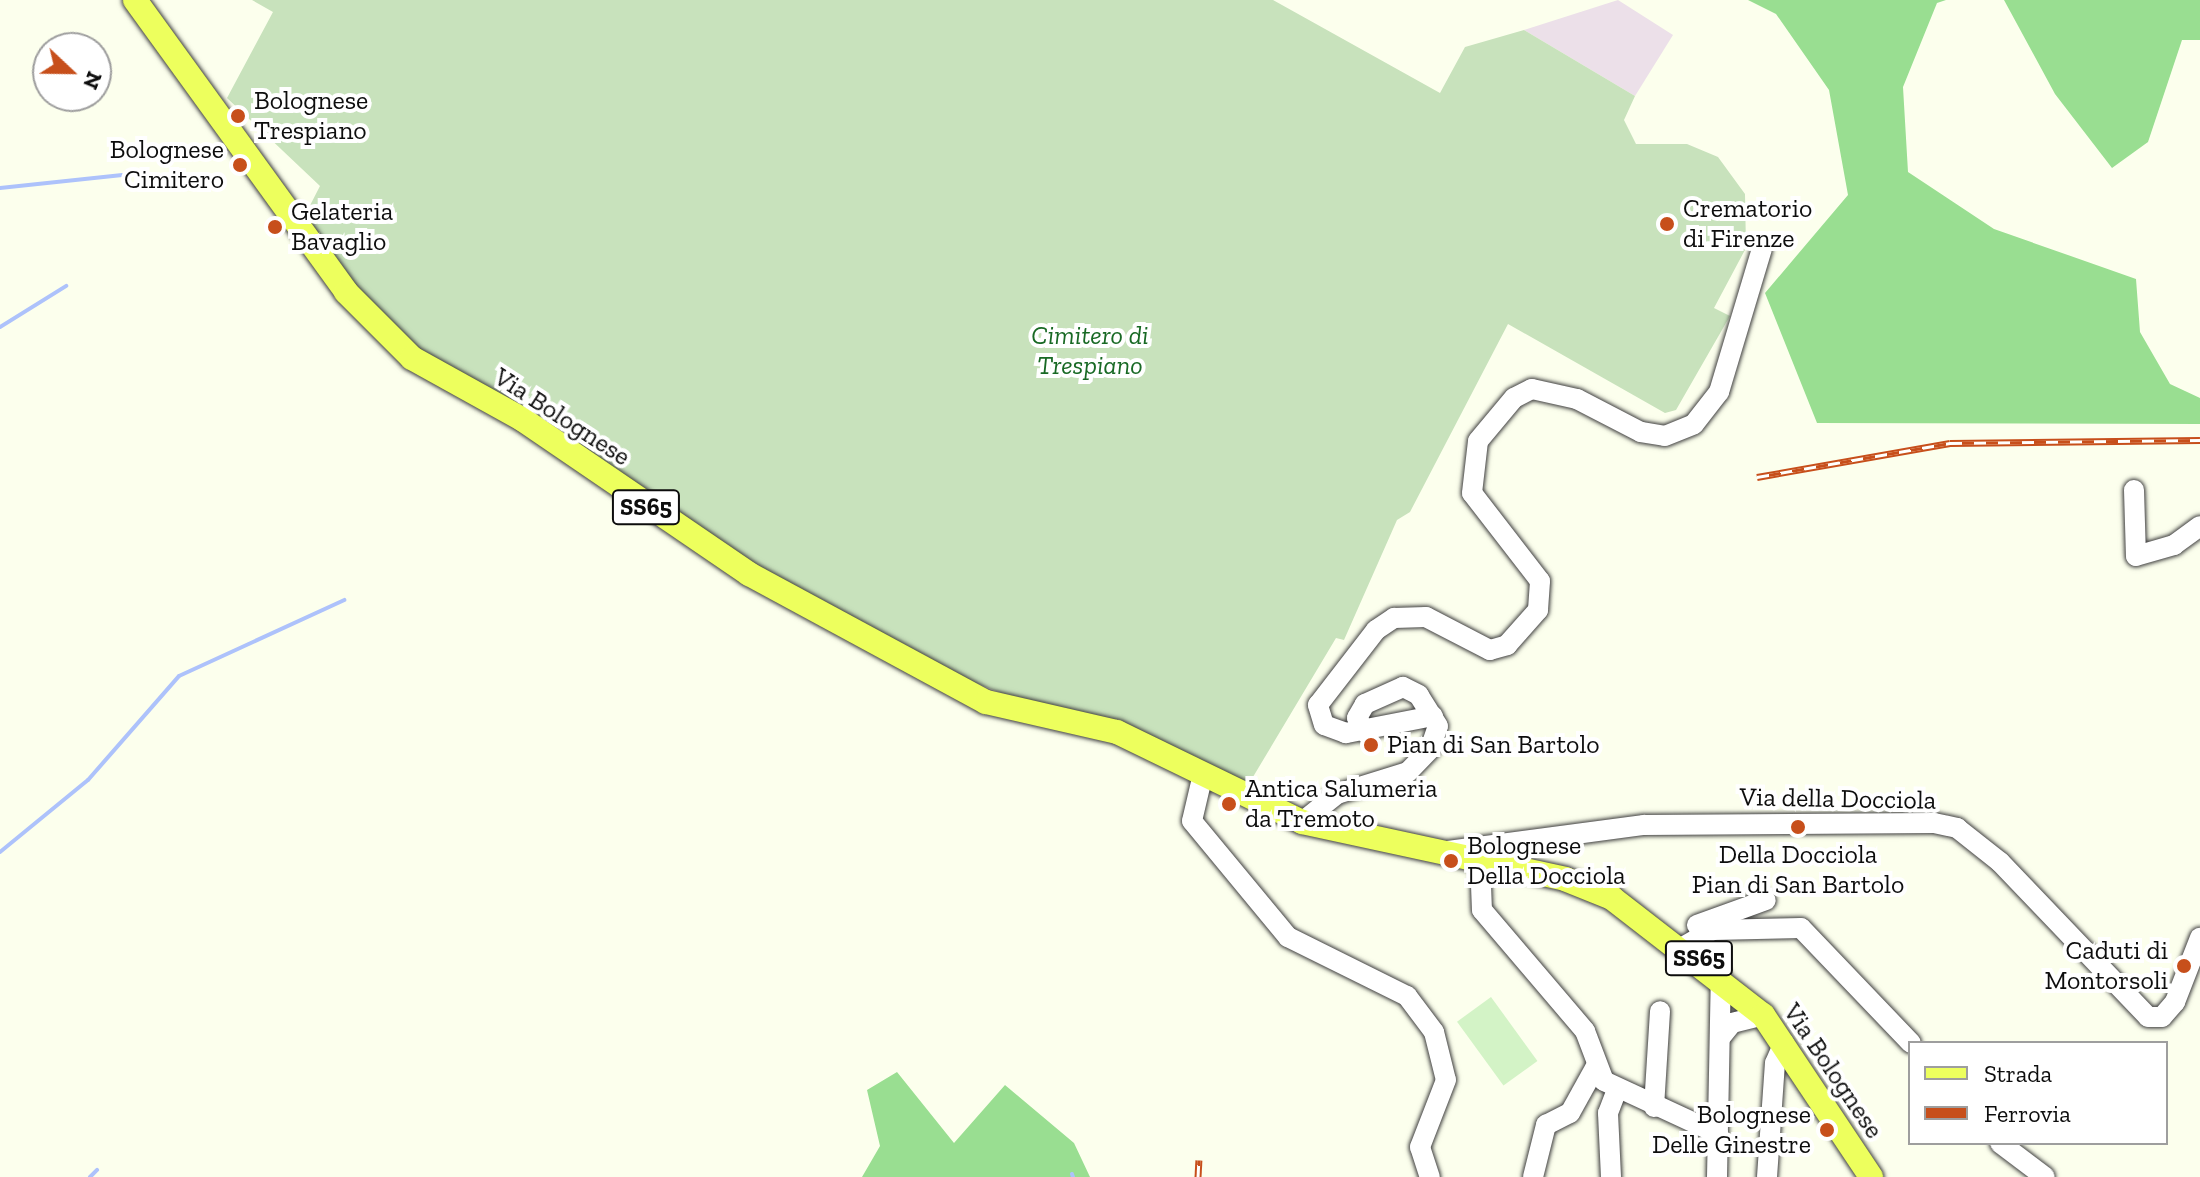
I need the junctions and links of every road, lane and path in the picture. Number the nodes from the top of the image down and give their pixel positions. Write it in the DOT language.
graph roads {
  1 [pos="135,0"];
  2 [pos="1762,249"];
  3 [pos="2134,490"];
  4 [pos="2200,526"];
  5 [pos="1433,716"];
  6 [pos="1366,733"];
  7 [pos="1203,774"];
  8 [pos="1302,822"];
  9 [pos="1444,851"];
  10 [pos="1480,859"];
  11 [pos="1766,900"];
  12 [pos="2200,938"];
  13 [pos="1677,942"];
  14 [pos="1721,976"];
  15 [pos="1660,1011"];
  16 [pos="1763,1015"];
  17 [pos="1720,1038"];
  18 [pos="1909,1041"];
  19 [pos="1784,1043"];
  20 [pos="1596,1066"];
  21 [pos="1617,1089"];
  22 [pos="1654,1107"];
  23 [pos="1718,1134"];
  24 [pos="2003,1145"];
  25 [pos="1430,1177"];
  26 [pos="1533,1177"];
  27 [pos="1611,1177"];
  28 [pos="1717,1177"];
  29 [pos="1767,1177"];
  30 [pos="1871,1177"];
  31 [pos="2045,1177"];
  1 -- 7 [label="main road, Via Bolognese / SS65"];
  2 -- 6 [label="street"];
  3 -- 4 [label="street"];
  5 -- 6 [label="street"];
  5 -- 6 [label="street"];
  5 -- 8 [label="street"];
  7 -- 8 [label="main road, Via Bolognese / SS65"];
  7 -- 25 [label="street"];
  8 -- 9 [label="main road, Via Bolognese / SS65"];
  9 -- 10 [label="main road, Via Bolognese / SS65"];
  9 -- 12 [label="street, Via della Docciola"];
  10 -- 13 [label="main road, Via Bolognese / SS65"];
  10 -- 20 [label="street"];
  11 -- 13 [label="street"];
  13 -- 14 [label="main road, Via Bolognese / SS65"];
  13 -- 18 [label="street"];
  14 -- 16 [label="main road, Via Bolognese / SS65"];
  14 -- 17 [label="street"];
  15 -- 22 [label="street"];
  16 -- 17 [label="street"];
  16 -- 19 [label="main road, Via Bolognese / SS65"];
  17 -- 23 [label="street"];
  19 -- 29 [label="street"];
  19 -- 30 [label="main road, Via Bolognese / SS65"];
  20 -- 21 [label="street"];
  20 -- 26 [label="street"];
  21 -- 22 [label="street"];
  21 -- 27 [label="street"];
  22 -- 23 [label="street"];
  23 -- 28 [label="street"];
  24 -- 31 [label="street"];
}
